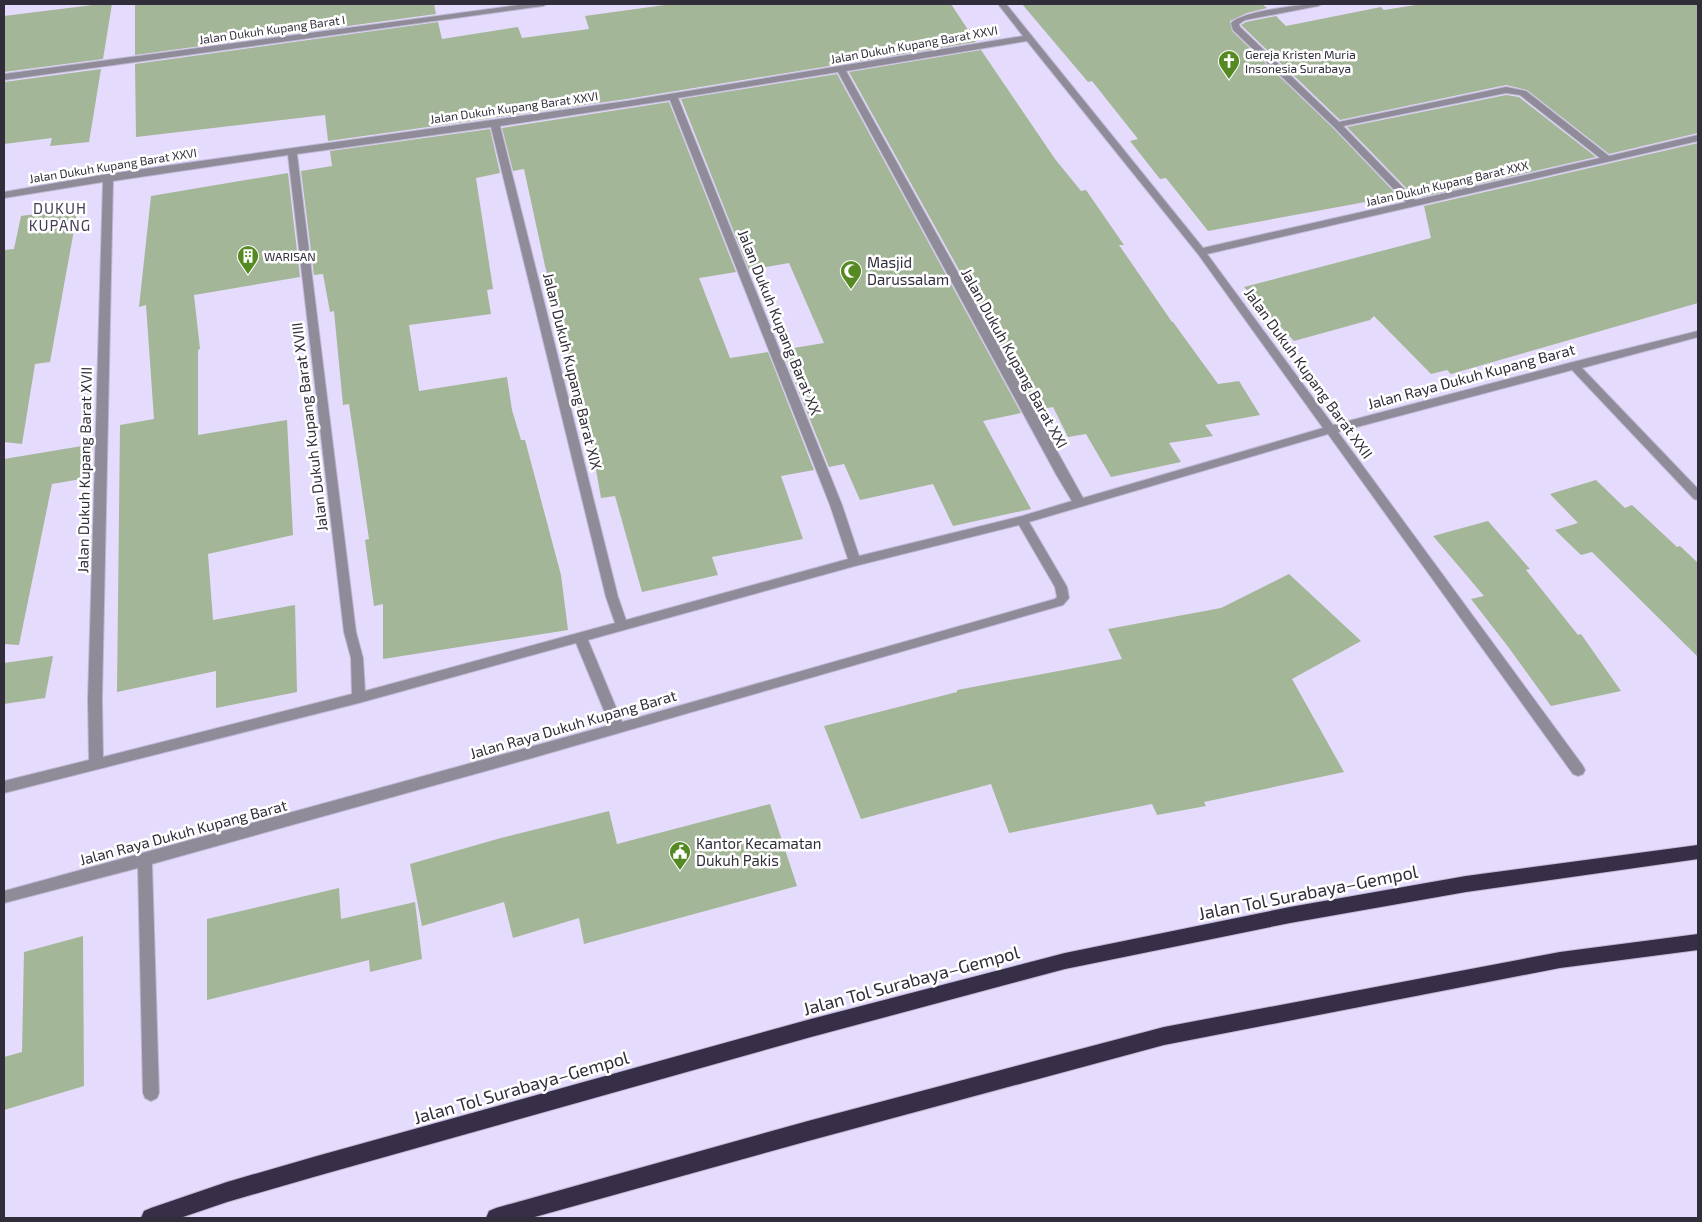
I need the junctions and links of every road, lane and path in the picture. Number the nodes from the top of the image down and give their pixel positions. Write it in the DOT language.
graph roads {
  1 [pos="543,4"];
  2 [pos="1002,4"];
  3 [pos="1318,4"];
  4 [pos="1027,38"];
  5 [pos="841,70"];
  6 [pos="4,78"];
  7 [pos="673,96"];
  8 [pos="495,123"];
  9 [pos="1337,126"];
  10 [pos="1698,138"];
  11 [pos="292,152"];
  12 [pos="1607,159"];
  13 [pos="108,177"];
  14 [pos="4,195"];
  15 [pos="1412,204"];
  16 [pos="1201,252"];
  17 [pos="1698,334"];
  18 [pos="1573,365"];
  19 [pos="1329,430"];
  20 [pos="1698,496"];
  21 [pos="1079,502"];
  22 [pos="1022,520"];
  23 [pos="855,562"];
  24 [pos="622,626"];
  25 [pos="580,637"];
  26 [pos="359,698"];
  27 [pos="618,728"];
  28 [pos="96,763"];
  29 [pos="1578,770"];
  30 [pos="4,786"];
  31 [pos="1698,852"];
  32 [pos="145,860"];
  33 [pos="4,897"];
  34 [pos="1698,942"];
  35 [pos="151,1093"];
  36 [pos="151,1218"];
  37 [pos="496,1218"];
  1 -- 6 [label="street, Jalan Dukuh Kupang Barat I"];
  2 -- 4 [label="street, Jalan Dukuh Kupang Barat XXII"];
  3 -- 9 [label="street"];
  4 -- 5 [label="street, Jalan Dukuh Kupang Barat XXVI"];
  4 -- 16 [label="street, Jalan Dukuh Kupang Barat XXII"];
  5 -- 7 [label="street, Jalan Dukuh Kupang Barat XXVI"];
  5 -- 21 [label="street, Jalan Dukuh Kupang Barat XXI"];
  7 -- 8 [label="street, Jalan Dukuh Kupang Barat XXVI"];
  7 -- 23 [label="street, Jalan Dukuh Kupang Barat XX"];
  8 -- 11 [label="street, Jalan Dukuh Kupang Barat XXVI"];
  8 -- 24 [label="street, Jalan Dukuh Kupang Barat XIX"];
  9 -- 12 [label="street"];
  9 -- 15 [label="street"];
  10 -- 12 [label="street, Jalan Dukuh Kupang Barat XXX"];
  11 -- 13 [label="street, Jalan Dukuh Kupang Barat XXVI"];
  11 -- 26 [label="street, Jalan Dukuh Kupang Barat XVIII"];
  12 -- 15 [label="street, Jalan Dukuh Kupang Barat XXX"];
  13 -- 14 [label="street, Jalan Dukuh Kupang Barat XXVI"];
  13 -- 28 [label="street, Jalan Dukuh Kupang Barat XVII"];
  15 -- 16 [label="street, Jalan Dukuh Kupang Barat XXX"];
  16 -- 19 [label="street, Jalan Dukuh Kupang Barat XXII"];
  17 -- 18 [label="street, Jalan Raya Dukuh Kupang Barat"];
  18 -- 19 [label="street, Jalan Raya Dukuh Kupang Barat"];
  18 -- 20 [label="street"];
  19 -- 21 [label="street, Jalan Raya Dukuh Kupang Barat"];
  19 -- 29 [label="street, Jalan Dukuh Kupang Barat XXII"];
  21 -- 22 [label="street, Jalan Raya Dukuh Kupang Barat"];
  22 -- 23 [label="street, Jalan Raya Dukuh Kupang Barat"];
  22 -- 27 [label="street, Jalan Raya Dukuh Kupang Barat"];
  23 -- 24 [label="street, Jalan Raya Dukuh Kupang Barat"];
  24 -- 25 [label="street, Jalan Raya Dukuh Kupang Barat"];
  25 -- 26 [label="street, Jalan Raya Dukuh Kupang Barat"];
  25 -- 27 [label="street"];
  26 -- 28 [label="street, Jalan Raya Dukuh Kupang Barat"];
  27 -- 32 [label="street, Jalan Raya Dukuh Kupang Barat"];
  28 -- 30 [label="street, Jalan Raya Dukuh Kupang Barat"];
  31 -- 36 [label="highway, Jalan Tol Surabaya–Gempol"];
  32 -- 33 [label="street, Jalan Raya Dukuh Kupang Barat"];
  32 -- 35 [label="street"];
  34 -- 37 [label="highway"];
}
